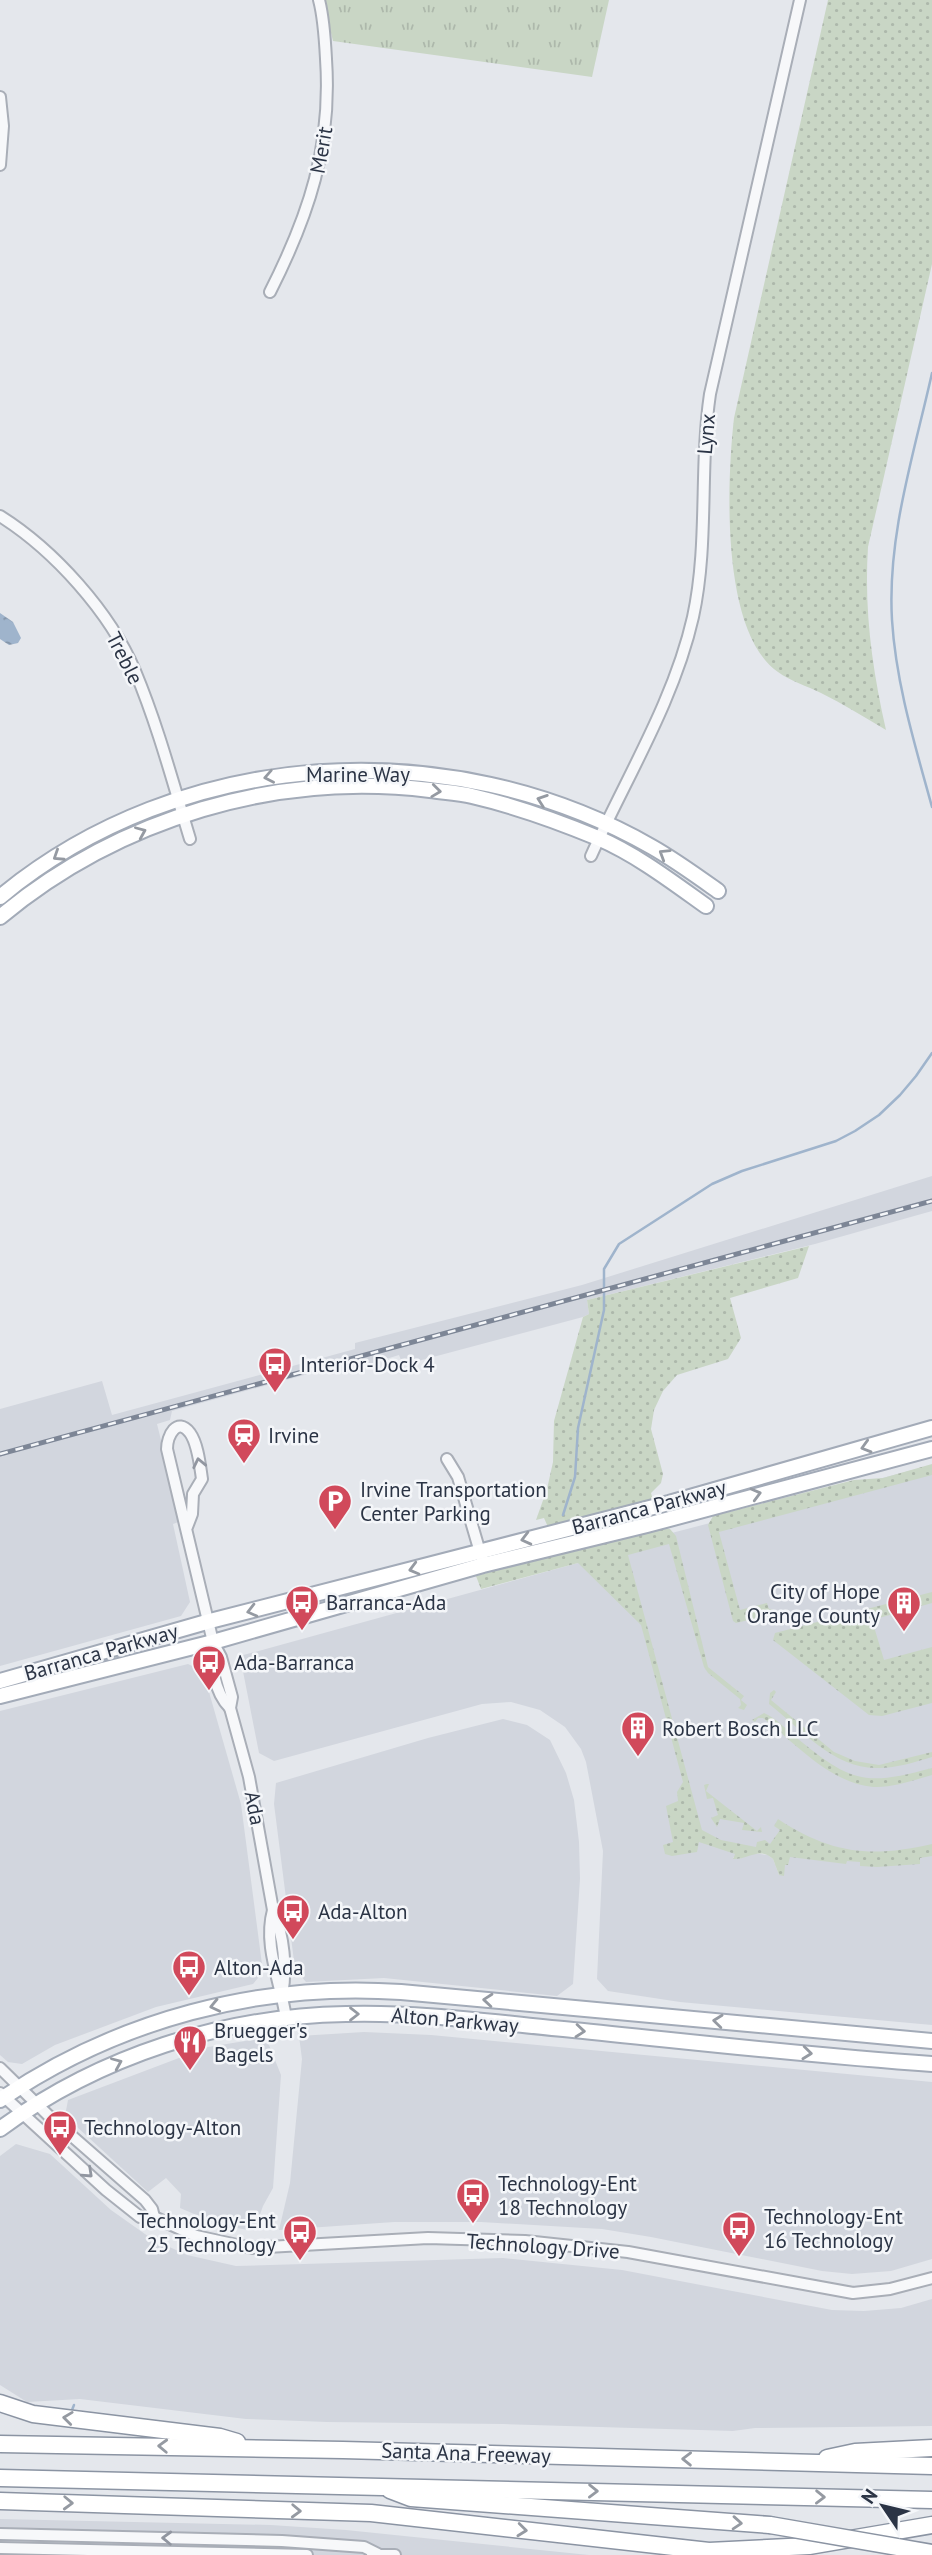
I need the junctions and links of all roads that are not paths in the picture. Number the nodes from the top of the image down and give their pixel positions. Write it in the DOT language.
graph roads {
  1 [pos="319,0"];
  2 [pos="800,0"];
  3 [pos="0,97"];
  4 [pos="0,165"];
  5 [pos="270,292"];
  6 [pos="0,516"];
  7 [pos="178,799"];
  8 [pos="183,815"];
  9 [pos="606,824"];
  10 [pos="190,839"];
  11 [pos="599,839"];
  12 [pos="591,856"];
  13 [pos="718,891"];
  14 [pos="0,897"];
  15 [pos="706,905"];
  16 [pos="0,917"];
  17 [pos="932,1428"];
  18 [pos="932,1449"];
  19 [pos="447,1459"];
  20 [pos="187,1527"];
  21 [pos="482,1558"];
  22 [pos="210,1621"];
  23 [pos="214,1642"];
  24 [pos="6,1687"];
  25 [pos="282,1995"];
  26 [pos="286,2018"];
  27 [pos="932,2042"];
  28 [pos="932,2064"];
  29 [pos="0,2068"];
  30 [pos="20,2087"];
  31 [pos="1,2096"];
  32 [pos="37,2104"];
  33 [pos="23,2113"];
  34 [pos="0,2129"];
  35 [pos="154,2217"];
  36 [pos="932,2278"];
  37 [pos="0,2403"];
  38 [pos="0,2444"];
  39 [pos="932,2448"];
  40 [pos="256,2449"];
  41 [pos="806,2463"];
  42 [pos="932,2466"];
  43 [pos="0,2478"];
  44 [pos="378,2486"];
  45 [pos="932,2500"];
  46 [pos="0,2501"];
  47 [pos="932,2525"];
  48 [pos="0,2534"];
  49 [pos="0,2548"];
  50 [pos="932,2553"];
  51 [pos="375,2554"];
  52 [pos="307,2555"];
  53 [pos="395,2555"];
  1 -- 5 [label="street, Merit"];
  2 -- 9 [label="street, Lynx"];
  3 -- 4 [label="street"];
  6 -- 7 [label="street, Treble"];
  7 -- 8 [label="street, Treble"];
  9 -- 7 [label="main road, Marine Way, one-way"];
  7 -- 14 [label="main road, Marine Way, one-way"];
  8 -- 10 [label="street, Treble"];
  8 -- 11 [label="main road, Marine Way, one-way"];
  16 -- 8 [label="main road, Marine Way, one-way"];
  9 -- 11 [label="street, Lynx"];
  13 -- 9 [label="main road, Marine Way, one-way"];
  11 -- 12 [label="street, Lynx"];
  11 -- 15 [label="main road, Marine Way"];
  17 -- 21 [label="main road, Barranca Parkway, one-way"];
  21 -- 18 [label="main road, Barranca Parkway, one-way"];
  19 -- 21 [label="street"];
  20 -- 20 [label="street, Ada, one-way"];
  20 -- 22 [label="street, Ada"];
  21 -- 22 [label="main road, Barranca Parkway, one-way"];
  21 -- 23 [label="main road, Barranca Parkway"];
  22 -- 23 [label="street, Ada"];
  22 -- 24 [label="main road, Barranca Parkway"];
  23 -- 24 [label="main road, Barranca Parkway"];
  23 -- 25 [label="street, Ada"];
  25 -- 26 [label="street, Ada"];
  27 -- 25 [label="main road, Alton Parkway, one-way"];
  25 -- 30 [label="main road, Alton Parkway, one-way"];
  26 -- 28 [label="main road, Alton Parkway, one-way"];
  32 -- 26 [label="main road, Alton Parkway, one-way"];
  29 -- 30 [label="street, Technology Drive"];
  30 -- 31 [label="main road, Alton Parkway"];
  30 -- 32 [label="street, Technology Drive"];
  31 -- 33 [label="street, Technology Drive"];
  32 -- 33 [label="main road, Alton Parkway"];
  32 -- 35 [label="street, Technology Drive"];
  33 -- 34 [label="main road, Alton Parkway"];
  33 -- 35 [label="street, Technology Drive, one-way"];
  35 -- 36 [label="street, Technology Drive"];
  40 -- 37 [label="highway, one-way"];
  40 -- 38 [label="highway, Santa Ana Freeway, one-way"];
  39 -- 41 [label="highway"];
  41 -- 40 [label="highway, Santa Ana Freeway, one-way"];
  41 -- 42 [label="highway, Santa Ana Freeway"];
  43 -- 44 [label="highway, Santa Ana Freeway"];
  44 -- 45 [label="highway, Santa Ana Freeway, one-way"];
  44 -- 50 [label="highway, one-way, bridge"];
  46 -- 47 [label="highway, one-way"];
  51 -- 48 [label="street, one-way"];
  49 -- 52 [label="street"];
  51 -- 53 [label="street"];
}
